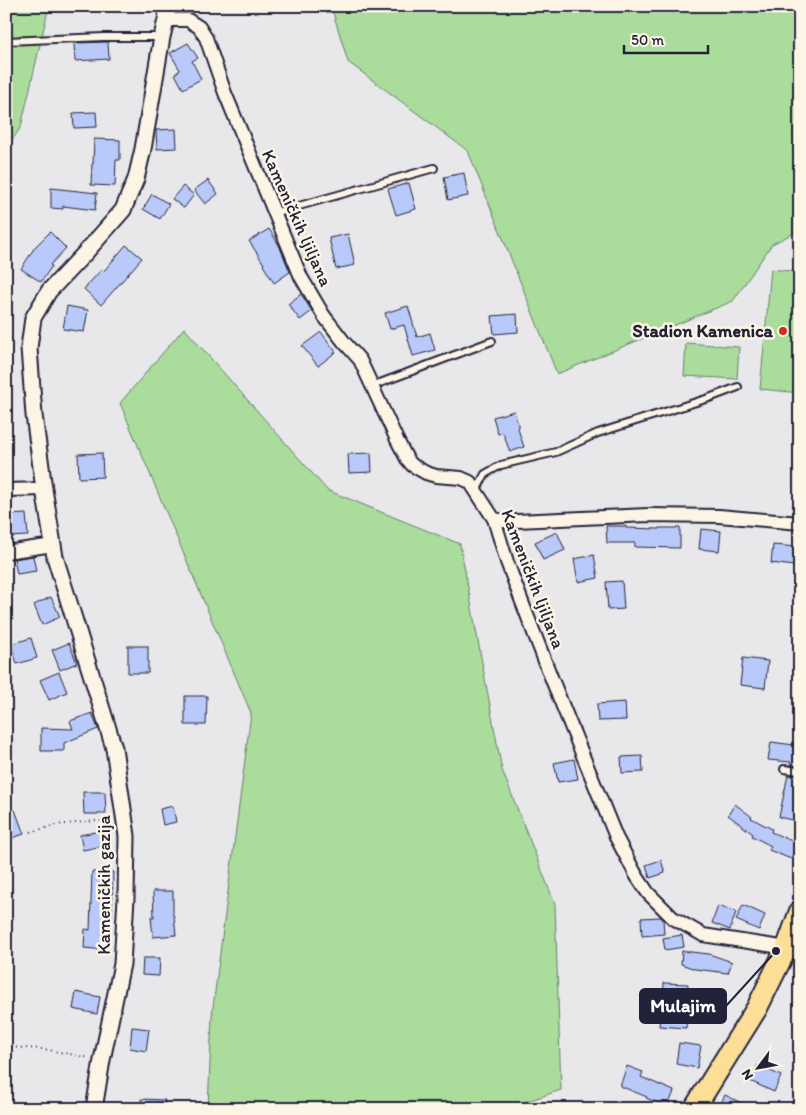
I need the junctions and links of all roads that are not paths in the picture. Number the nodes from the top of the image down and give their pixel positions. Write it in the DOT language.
graph roads {
  1 [pos="167,13"];
  2 [pos="162,38"];
  3 [pos="6,41"];
  4 [pos="434,168"];
  5 [pos="274,213"];
  6 [pos="492,341"];
  7 [pos="372,386"];
  8 [pos="738,387"];
  9 [pos="6,490"];
  10 [pos="44,490"];
  11 [pos="476,491"];
  12 [pos="494,519"];
  13 [pos="800,523"];
  14 [pos="53,545"];
  15 [pos="6,552"];
  16 [pos="784,770"];
  17 [pos="800,771"];
  18 [pos="800,911"];
  19 [pos="793,949"];
  20 [pos="94,1109"];
  21 [pos="694,1109"];
  1 -- 2 [label="street, Kameničkih gazija"];
  1 -- 5 [label="street, Kameničkih ljiljana"];
  2 -- 3 [label="lane"];
  2 -- 10 [label="street, Kameničkih gazija"];
  4 -- 5 [label="lane"];
  5 -- 7 [label="street, Kameničkih ljiljana"];
  6 -- 7 [label="lane"];
  7 -- 11 [label="street, Kameničkih ljiljana"];
  8 -- 11 [label="lane"];
  9 -- 10 [label="street"];
  10 -- 14 [label="street, Kameničkih gazija"];
  11 -- 12 [label="street, Kameničkih ljiljana"];
  12 -- 13 [label="street"];
  12 -- 19 [label="street, Kameničkih ljiljana"];
  14 -- 15 [label="street"];
  14 -- 20 [label="street, Kameničkih gazija"];
  16 -- 17 [label="lane"];
  18 -- 19 [label="main road"];
  19 -- 21 [label="main road"];
}
